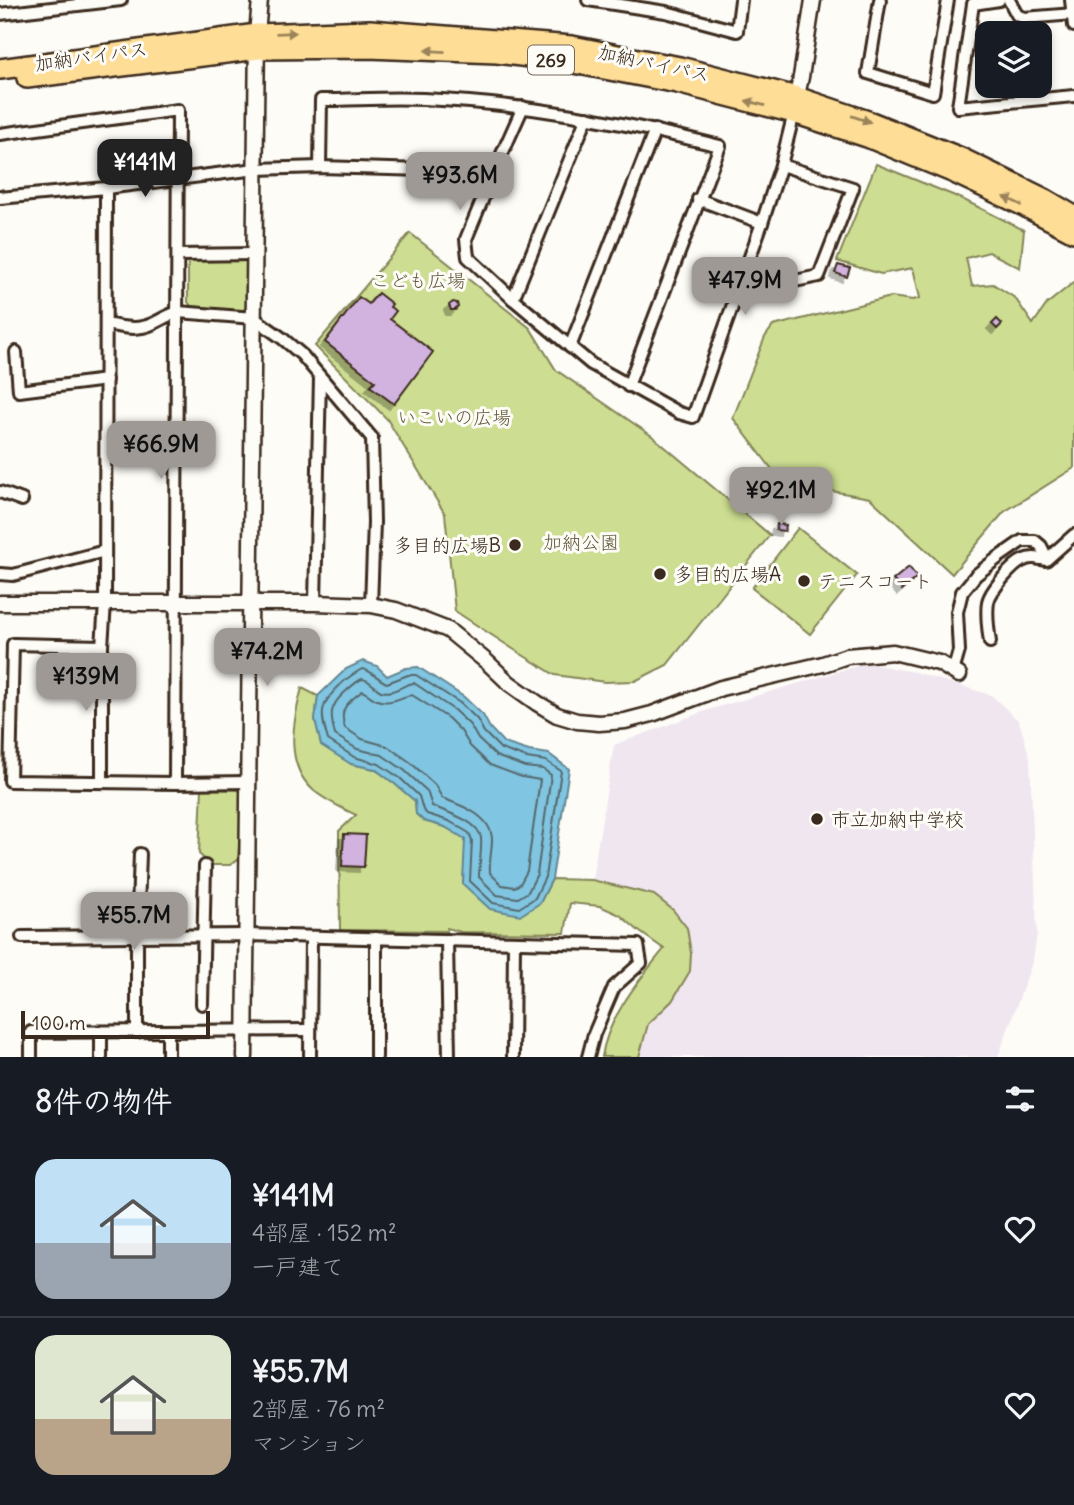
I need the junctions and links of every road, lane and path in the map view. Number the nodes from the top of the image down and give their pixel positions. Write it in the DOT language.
graph roads {
  1 [pos="121,0"];
  2 [pos="260,0"];
  3 [pos="589,0"];
  4 [pos="668,0"];
  5 [pos="741,0"];
  6 [pos="813,0"];
  7 [pos="880,0"];
  8 [pos="948,0"];
  9 [pos="999,0"];
  10 [pos="1009,0"];
  11 [pos="1071,0"];
  12 [pos="603,1"];
  13 [pos="666,12"];
  14 [pos="0,14"];
  15 [pos="1073,14"];
  16 [pos="1074,26"];
  17 [pos="258,42"];
  18 [pos="0,69"];
  19 [pos="0,82"];
  20 [pos="1074,96"];
  21 [pos="795,105"];
  22 [pos="523,107"];
  23 [pos="587,117"];
  24 [pos="655,130"];
  25 [pos="0,134"];
  26 [pos="780,165"];
  27 [pos="320,167"];
  28 [pos="256,169"];
  29 [pos="493,174"];
  30 [pos="179,178"];
  31 [pos="106,188"];
  32 [pos="0,196"];
  33 [pos="698,199"];
  34 [pos="1074,215"];
  35 [pos="762,223"];
  36 [pos="1074,232"];
  37 [pos="255,254"];
  38 [pos="178,255"];
  39 [pos="737,293"];
  40 [pos="513,299"];
  41 [pos="178,312"];
  42 [pos="254,318"];
  43 [pos="106,324"];
  44 [pos="570,347"];
  45 [pos="16,352"];
  46 [pos="320,378"];
  47 [pos="106,380"];
  48 [pos="628,386"];
  49 [pos="0,492"];
  50 [pos="22,500"];
  51 [pos="1074,535"];
  52 [pos="105,551"];
  53 [pos="1040,559"];
  54 [pos="0,574"];
  55 [pos="0,603"];
  56 [pos="315,603"];
  57 [pos="105,604"];
  58 [pos="176,604"];
  59 [pos="250,604"];
  60 [pos="371,605"];
  61 [pos="990,642"];
  62 [pos="102,646"];
  63 [pos="956,674"];
  64 [pos="102,781"];
  65 [pos="248,782"];
  66 [pos="175,783"];
  67 [pos="140,854"];
  68 [pos="205,866"];
  69 [pos="247,935"];
  70 [pos="137,936"];
  71 [pos="204,936"];
  72 [pos="22,937"];
  73 [pos="311,937"];
  74 [pos="376,939"];
  75 [pos="447,940"];
  76 [pos="514,942"];
  77 [pos="202,1004"];
  78 [pos="310,1030"];
  79 [pos="168,1031"];
  80 [pos="246,1031"];
  81 [pos="101,1032"];
  82 [pos="137,1032"];
  83 [pos="31,1057"];
  84 [pos="101,1057"];
  85 [pos="168,1057"];
  86 [pos="245,1057"];
  87 [pos="310,1057"];
  88 [pos="376,1057"];
  89 [pos="449,1057"];
  90 [pos="513,1057"];
  91 [pos="588,1057"];
  1 -- 14 [label="street"];
  2 -- 17 [label="street"];
  3 -- 12 [label="street"];
  4 -- 13 [label="street"];
  5 -- 13 [label="street"];
  6 -- 21 [label="street"];
  7 -- 8 [label="street"];
  9 -- 20 [label="street"];
  10 -- 15 [label="street"];
  11 -- 15 [label="street"];
  12 -- 13 [label="street"];
  15 -- 16 [label="street"];
  17 -- 18 [label="highway, 加納バイパス / 269"];
  17 -- 19 [label="highway, 加納バイパス / 269"];
  17 -- 21 [label="highway, 加納バイパス / 269"];
  17 -- 28 [label="street"];
  21 -- 26 [label="street"];
  21 -- 34 [label="highway, 加納バイパス / 269, one-way"];
  36 -- 21 [label="highway, 加納バイパス / 269, one-way"];
  22 -- 23 [label="street"];
  22 -- 27 [label="street"];
  22 -- 29 [label="street"];
  23 -- 24 [label="street"];
  23 -- 40 [label="street"];
  24 -- 33 [label="street"];
  24 -- 44 [label="street"];
  25 -- 30 [label="street"];
  26 -- 35 [label="street"];
  26 -- 39 [label="street"];
  27 -- 28 [label="street"];
  27 -- 29 [label="street"];
  28 -- 30 [label="street"];
  28 -- 37 [label="street"];
  29 -- 40 [label="street"];
  30 -- 31 [label="street"];
  30 -- 38 [label="street"];
  31 -- 32 [label="street"];
  31 -- 43 [label="street"];
  33 -- 35 [label="street"];
  33 -- 48 [label="street"];
  35 -- 39 [label="street"];
  37 -- 38 [label="street"];
  37 -- 42 [label="street"];
  38 -- 41 [label="street"];
  39 -- 48 [label="street"];
  40 -- 44 [label="street"];
  41 -- 42 [label="street"];
  41 -- 43 [label="street"];
  41 -- 58 [label="street"];
  42 -- 46 [label="street"];
  42 -- 59 [label="street"];
  43 -- 47 [label="street"];
  44 -- 48 [label="street"];
  45 -- 47 [label="street"];
  46 -- 56 [label="street"];
  46 -- 60 [label="street"];
  47 -- 52 [label="street"];
  49 -- 50 [label="street"];
  51 -- 53 [label="street"];
  52 -- 54 [label="street"];
  52 -- 57 [label="street"];
  53 -- 61 [label="street"];
  53 -- 63 [label="street"];
  55 -- 57 [label="street"];
  56 -- 59 [label="street"];
  56 -- 60 [label="street"];
  57 -- 58 [label="street"];
  57 -- 62 [label="street"];
  58 -- 59 [label="street"];
  58 -- 66 [label="street"];
  59 -- 65 [label="street"];
  60 -- 63 [label="street"];
  62 -- 64 [label="street"];
  62 -- 64 [label="street"];
  64 -- 66 [label="street"];
  65 -- 66 [label="street"];
  65 -- 69 [label="street"];
  67 -- 70 [label="street"];
  68 -- 71 [label="street"];
  69 -- 71 [label="street"];
  69 -- 73 [label="street"];
  69 -- 80 [label="street"];
  70 -- 71 [label="street"];
  70 -- 72 [label="street"];
  70 -- 82 [label="street"];
  71 -- 77 [label="street"];
  73 -- 74 [label="street"];
  73 -- 78 [label="street"];
  74 -- 75 [label="street"];
  74 -- 88 [label="street"];
  75 -- 76 [label="street"];
  75 -- 89 [label="street"];
  76 -- 90 [label="street"];
  76 -- 91 [label="street"];
  78 -- 80 [label="street"];
  78 -- 87 [label="street"];
  79 -- 80 [label="street"];
  79 -- 82 [label="street"];
  79 -- 85 [label="street"];
  80 -- 86 [label="street"];
  81 -- 82 [label="street"];
  81 -- 83 [label="street"];
  81 -- 84 [label="street"];
}
